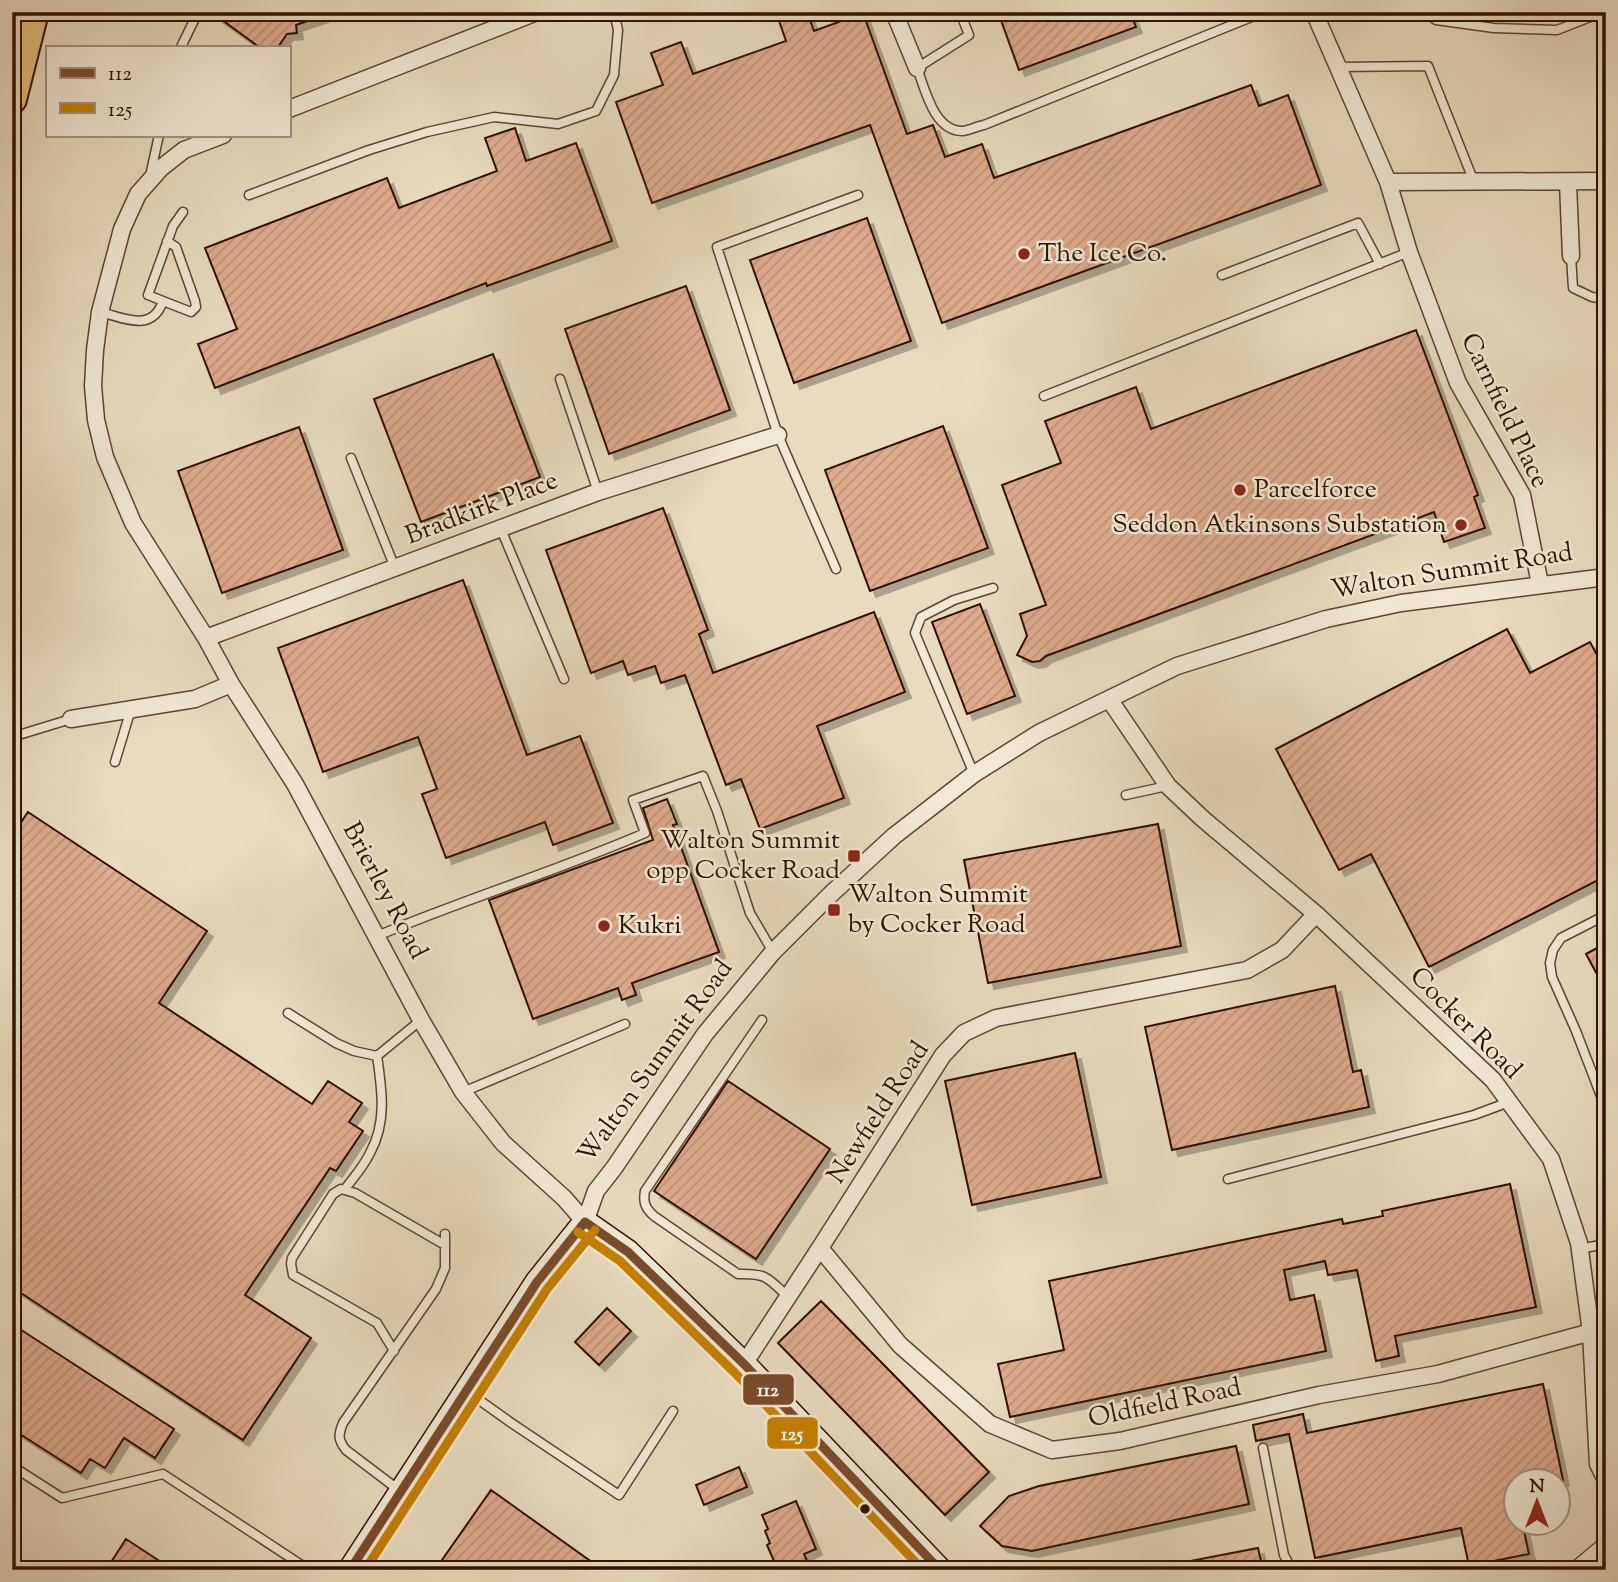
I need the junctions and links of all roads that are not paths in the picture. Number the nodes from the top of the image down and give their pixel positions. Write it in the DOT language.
graph roads {
  1 [pos="34,12"];
  2 [pos="198,12"];
  3 [pos="537,12"];
  4 [pos="614,12"];
  5 [pos="894,12"];
  6 [pos="960,12"];
  7 [pos="1264,12"];
  8 [pos="1314,12"];
  9 [pos="1425,12"];
  10 [pos="1598,12"];
  11 [pos="181,46"];
  12 [pos="1338,67"];
  13 [pos="917,68"];
  14 [pos="12,99"];
  15 [pos="290,109"];
  16 [pos="159,136"];
  17 [pos="220,136"];
  18 [pos="1606,181"];
  19 [pos="148,182"];
  20 [pos="1388,182"];
  21 [pos="1474,182"];
  22 [pos="1568,183"];
  23 [pos="249,195"];
  24 [pos="858,195"];
  25 [pos="183,212"];
  26 [pos="167,241"];
  27 [pos="1409,252"];
  28 [pos="1571,256"];
  29 [pos="1380,264"];
  30 [pos="1222,275"];
  31 [pos="1606,299"];
  32 [pos="163,301"];
  33 [pos="100,312"];
  34 [pos="561,379"];
  35 [pos="1044,396"];
  36 [pos="778,435"];
  37 [pos="351,457"];
  38 [pos="598,492"];
  39 [pos="500,527"];
  40 [pos="395,568"];
  41 [pos="836,569"];
  42 [pos="1606,577"];
  43 [pos="1540,584"];
  44 [pos="993,588"];
  45 [pos="206,638"];
  46 [pos="564,679"];
  47 [pos="231,684"];
  48 [pos="1109,699"];
  49 [pos="131,709"];
  50 [pos="71,719"];
  51 [pos="12,737"];
  52 [pos="115,762"];
  53 [pos="974,775"];
  54 [pos="1168,786"];
  55 [pos="1126,795"];
  56 [pos="1316,914"];
  57 [pos="1606,915"];
  58 [pos="377,936"];
  59 [pos="773,951"];
  60 [pos="288,1013"];
  61 [pos="421,1020"];
  62 [pos="762,1020"];
  63 [pos="625,1024"];
  64 [pos="377,1056"];
  65 [pos="463,1092"];
  66 [pos="1509,1101"];
  67 [pos="1606,1109"];
  68 [pos="1228,1179"];
  69 [pos="345,1189"];
  70 [pos="585,1222"];
  71 [pos="445,1234"];
  72 [pos="1606,1244"];
  73 [pos="445,1245"];
  74 [pos="820,1248"];
  75 [pos="1579,1249"];
  76 [pos="788,1297"];
  77 [pos="1591,1332"];
  78 [pos="394,1350"];
  79 [pos="744,1364"];
  80 [pos="466,1391"];
  81 [pos="673,1411"];
  82 [pos="1263,1448"];
  83 [pos="12,1466"];
  84 [pos="1606,1480"];
  85 [pos="400,1491"];
  86 [pos="1606,1545"];
  87 [pos="309,1570"];
  88 [pos="350,1570"];
  89 [pos="940,1570"];
  90 [pos="1292,1570"];
  91 [pos="1576,1570"];
  1 -- 14 [label="highway"];
  2 -- 11 [label="lane"];
  3 -- 15 [label="street"];
  4 -- 23 [label="lane"];
  5 -- 13 [label="street"];
  6 -- 13 [label="lane"];
  7 -- 13 [label="lane"];
  8 -- 12 [label="street, Carnfield Place"];
  9 -- 10 [label="lane"];
  12 -- 20 [label="street, Carnfield Place"];
  12 -- 21 [label="lane"];
  16 -- 19 [label="lane"];
  17 -- 19 [label="street, Brierley Road"];
  18 -- 22 [label="street"];
  19 -- 33 [label="street, Brierley Road"];
  20 -- 21 [label="street"];
  20 -- 27 [label="street, Carnfield Place"];
  21 -- 22 [label="street"];
  22 -- 28 [label="street"];
  24 -- 36 [label="lane"];
  25 -- 26 [label="lane"];
  26 -- 32 [label="lane"];
  26 -- 32 [label="lane"];
  27 -- 29 [label="lane"];
  27 -- 43 [label="street, Carnfield Place"];
  28 -- 31 [label="lane"];
  29 -- 30 [label="lane"];
  29 -- 35 [label="lane"];
  32 -- 33 [label="lane"];
  33 -- 45 [label="street, Brierley Road"];
  34 -- 38 [label="lane"];
  36 -- 38 [label="street, Bradkirk Place"];
  36 -- 41 [label="lane"];
  37 -- 40 [label="lane"];
  38 -- 39 [label="street, Bradkirk Place"];
  39 -- 40 [label="street, Bradkirk Place"];
  39 -- 46 [label="lane"];
  40 -- 45 [label="street, Bradkirk Place"];
  42 -- 43 [label="street, Walton Summit Road"];
  43 -- 48 [label="street, Walton Summit Road"];
  44 -- 53 [label="lane"];
  45 -- 47 [label="street, Brierley Road"];
  47 -- 49 [label="street"];
  47 -- 58 [label="street, Brierley Road"];
  48 -- 53 [label="street, Walton Summit Road"];
  48 -- 54 [label="street, Cocker Road"];
  49 -- 50 [label="street"];
  49 -- 52 [label="lane"];
  50 -- 51 [label="lane"];
  53 -- 59 [label="street, Walton Summit Road"];
  54 -- 55 [label="lane"];
  54 -- 56 [label="street, Cocker Road"];
  56 -- 66 [label="street, Cocker Road"];
  56 -- 74 [label="street, Newfield Road"];
  57 -- 67 [label="lane"];
  58 -- 59 [label="lane"];
  58 -- 61 [label="street, Brierley Road"];
  59 -- 70 [label="street, Walton Summit Road"];
  60 -- 64 [label="lane"];
  61 -- 64 [label="lane"];
  61 -- 65 [label="street, Brierley Road"];
  62 -- 76 [label="lane"];
  63 -- 65 [label="lane"];
  64 -- 69 [label="lane"];
  65 -- 70 [label="street, Brierley Road"];
  66 -- 68 [label="lane"];
  66 -- 75 [label="street, Cocker Road"];
  69 -- 73 [label="lane"];
  69 -- 78 [label="lane"];
  70 -- 79 [label="street, Brierley Road"];
  70 -- 80 [label="street, Walton Summit Road"];
  71 -- 73 [label="lane"];
  72 -- 75 [label="lane"];
  73 -- 78 [label="lane"];
  74 -- 76 [label="street, Newfield Road"];
  74 -- 77 [label="street, Oldfield Road"];
  75 -- 77 [label="street, Cocker Road"];
  76 -- 79 [label="street, Newfield Road"];
  77 -- 84 [label="street, Cocker Road"];
  78 -- 85 [label="lane"];
  79 -- 89 [label="street, Brierley Road"];
  80 -- 81 [label="lane"];
  80 -- 85 [label="street, Walton Summit Road"];
  82 -- 90 [label="lane"];
  83 -- 87 [label="lane"];
  85 -- 88 [label="street, Walton Summit Road"];
  86 -- 91 [label="street"];
}
